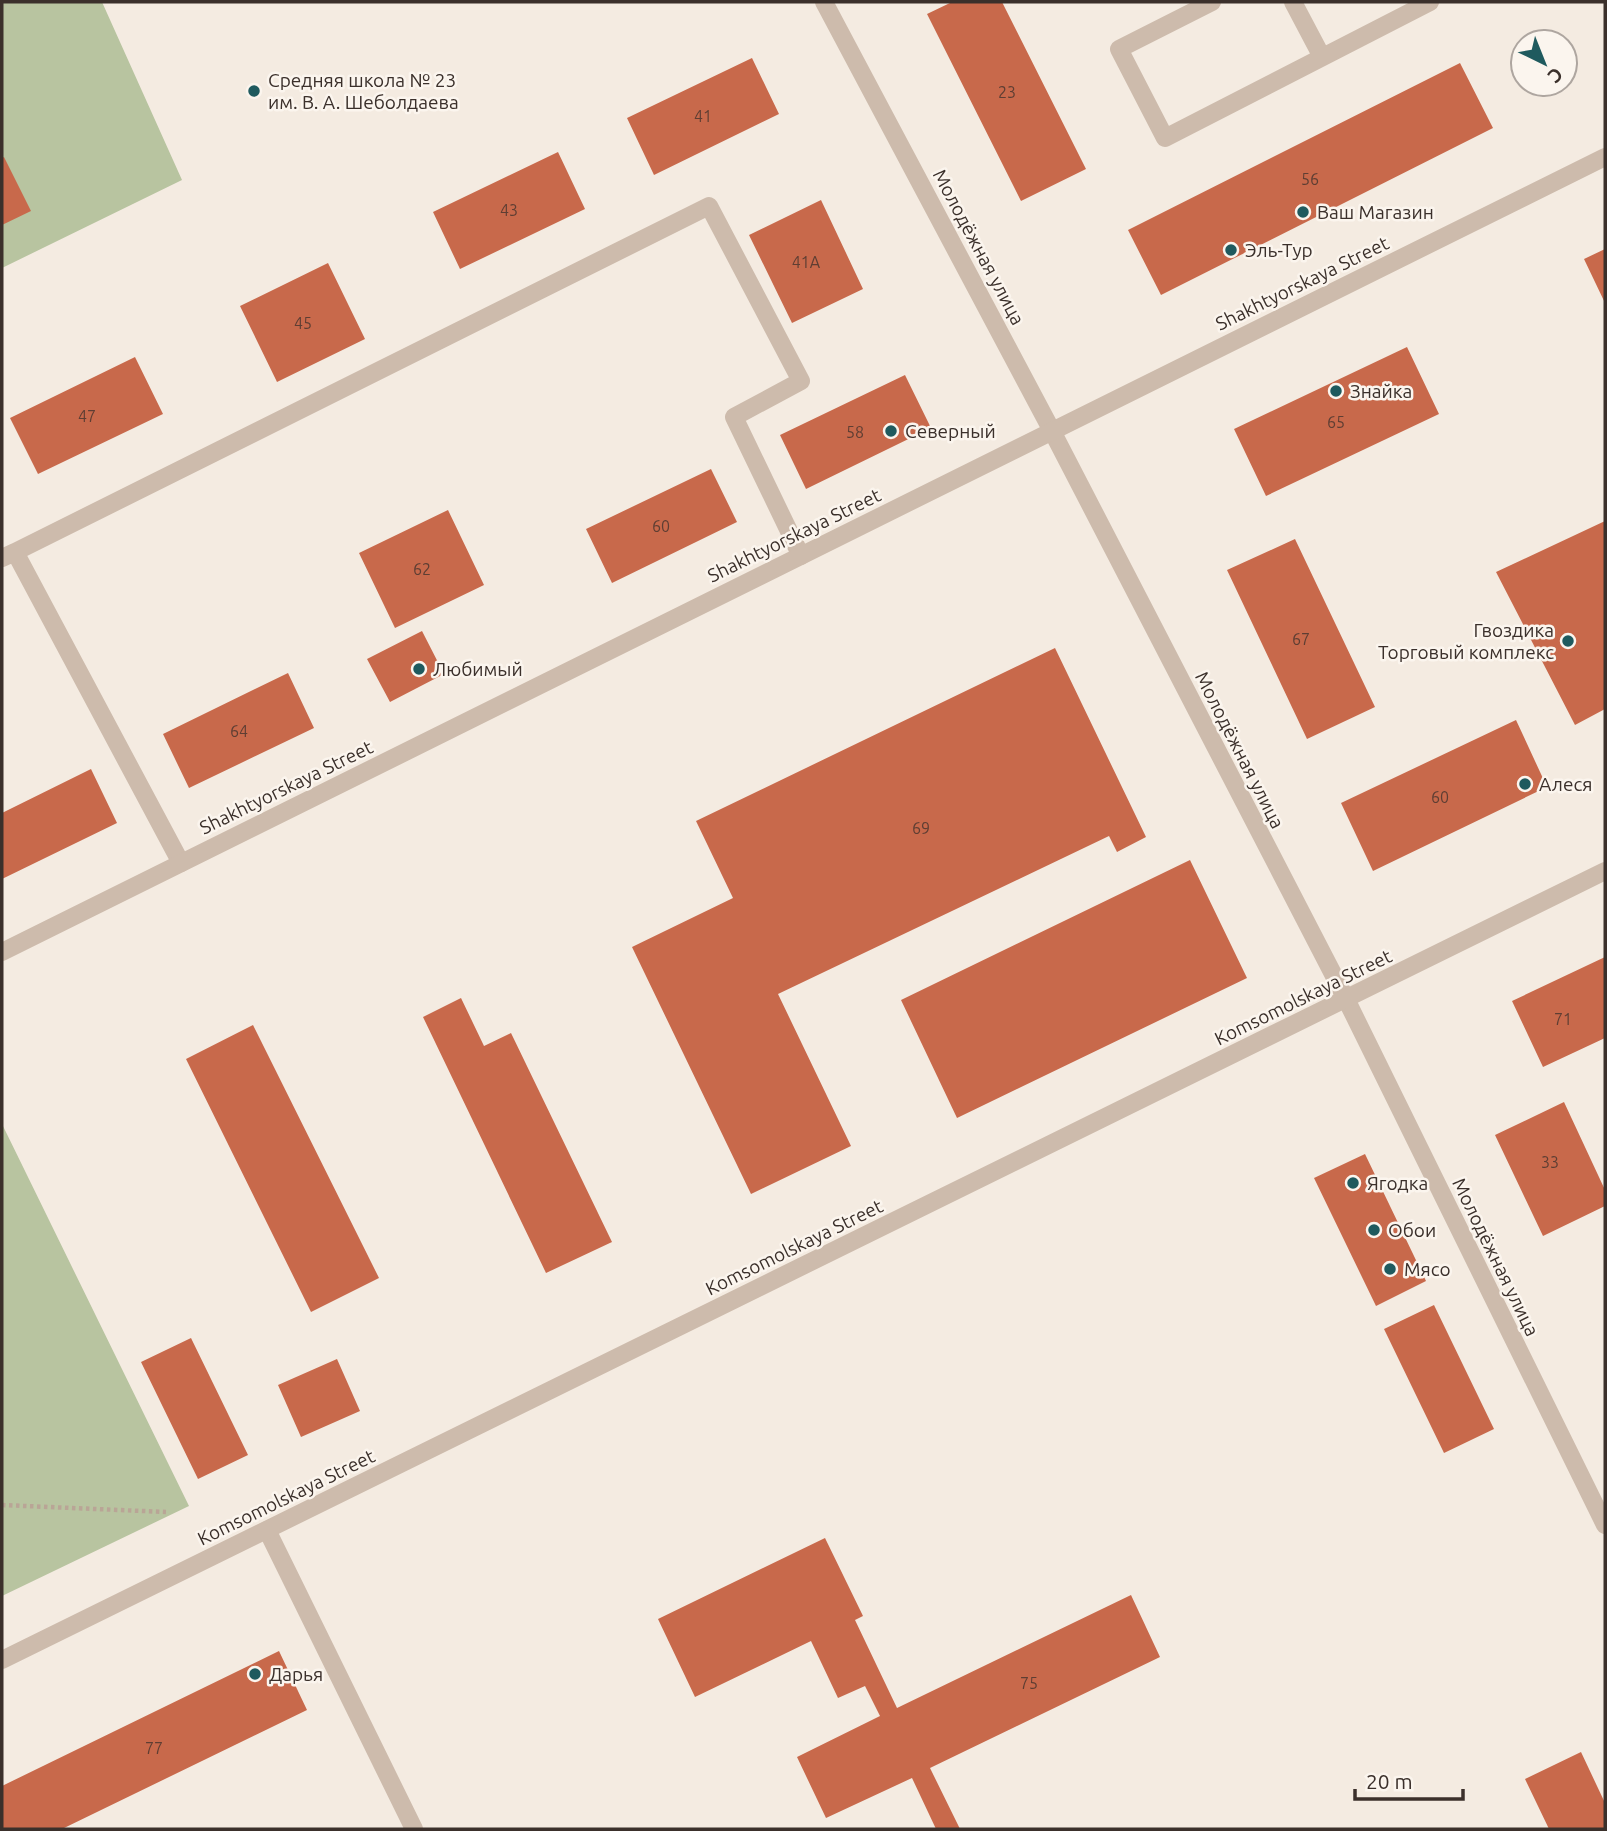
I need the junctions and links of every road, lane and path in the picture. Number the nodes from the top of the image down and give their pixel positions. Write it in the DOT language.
graph roads {
  1 [pos="824,2"];
  2 [pos="1212,2"];
  3 [pos="1293,2"];
  4 [pos="1430,2"];
  5 [pos="1322,57"];
  6 [pos="1605,157"];
  7 [pos="1052,431"];
  8 [pos="8,555"];
  9 [pos="800,556"];
  10 [pos="181,863"];
  11 [pos="1605,871"];
  12 [pos="2,951"];
  13 [pos="1346,999"];
  14 [pos="2,1505"];
  15 [pos="166,1512"];
  16 [pos="1605,1525"];
  17 [pos="267,1530"];
  18 [pos="2,1660"];
  19 [pos="414,1829"];
  1 -- 7 [label="street, Молодёжная улица"];
  2 -- 5 [label="street"];
  3 -- 5 [label="street"];
  4 -- 5 [label="street"];
  6 -- 7 [label="street, Shakhtyorskaya Street"];
  7 -- 9 [label="street, Shakhtyorskaya Street"];
  7 -- 13 [label="street, Молодёжная улица"];
  8 -- 9 [label="street"];
  8 -- 10 [label="street"];
  9 -- 10 [label="street, Shakhtyorskaya Street"];
  10 -- 12 [label="street, Shakhtyorskaya Street"];
  11 -- 13 [label="street, Komsomolskaya Street"];
  13 -- 16 [label="street, Молодёжная улица"];
  13 -- 17 [label="street, Komsomolskaya Street"];
  14 -- 15 [label="path"];
  17 -- 18 [label="street, Komsomolskaya Street"];
  17 -- 19 [label="street"];
}
